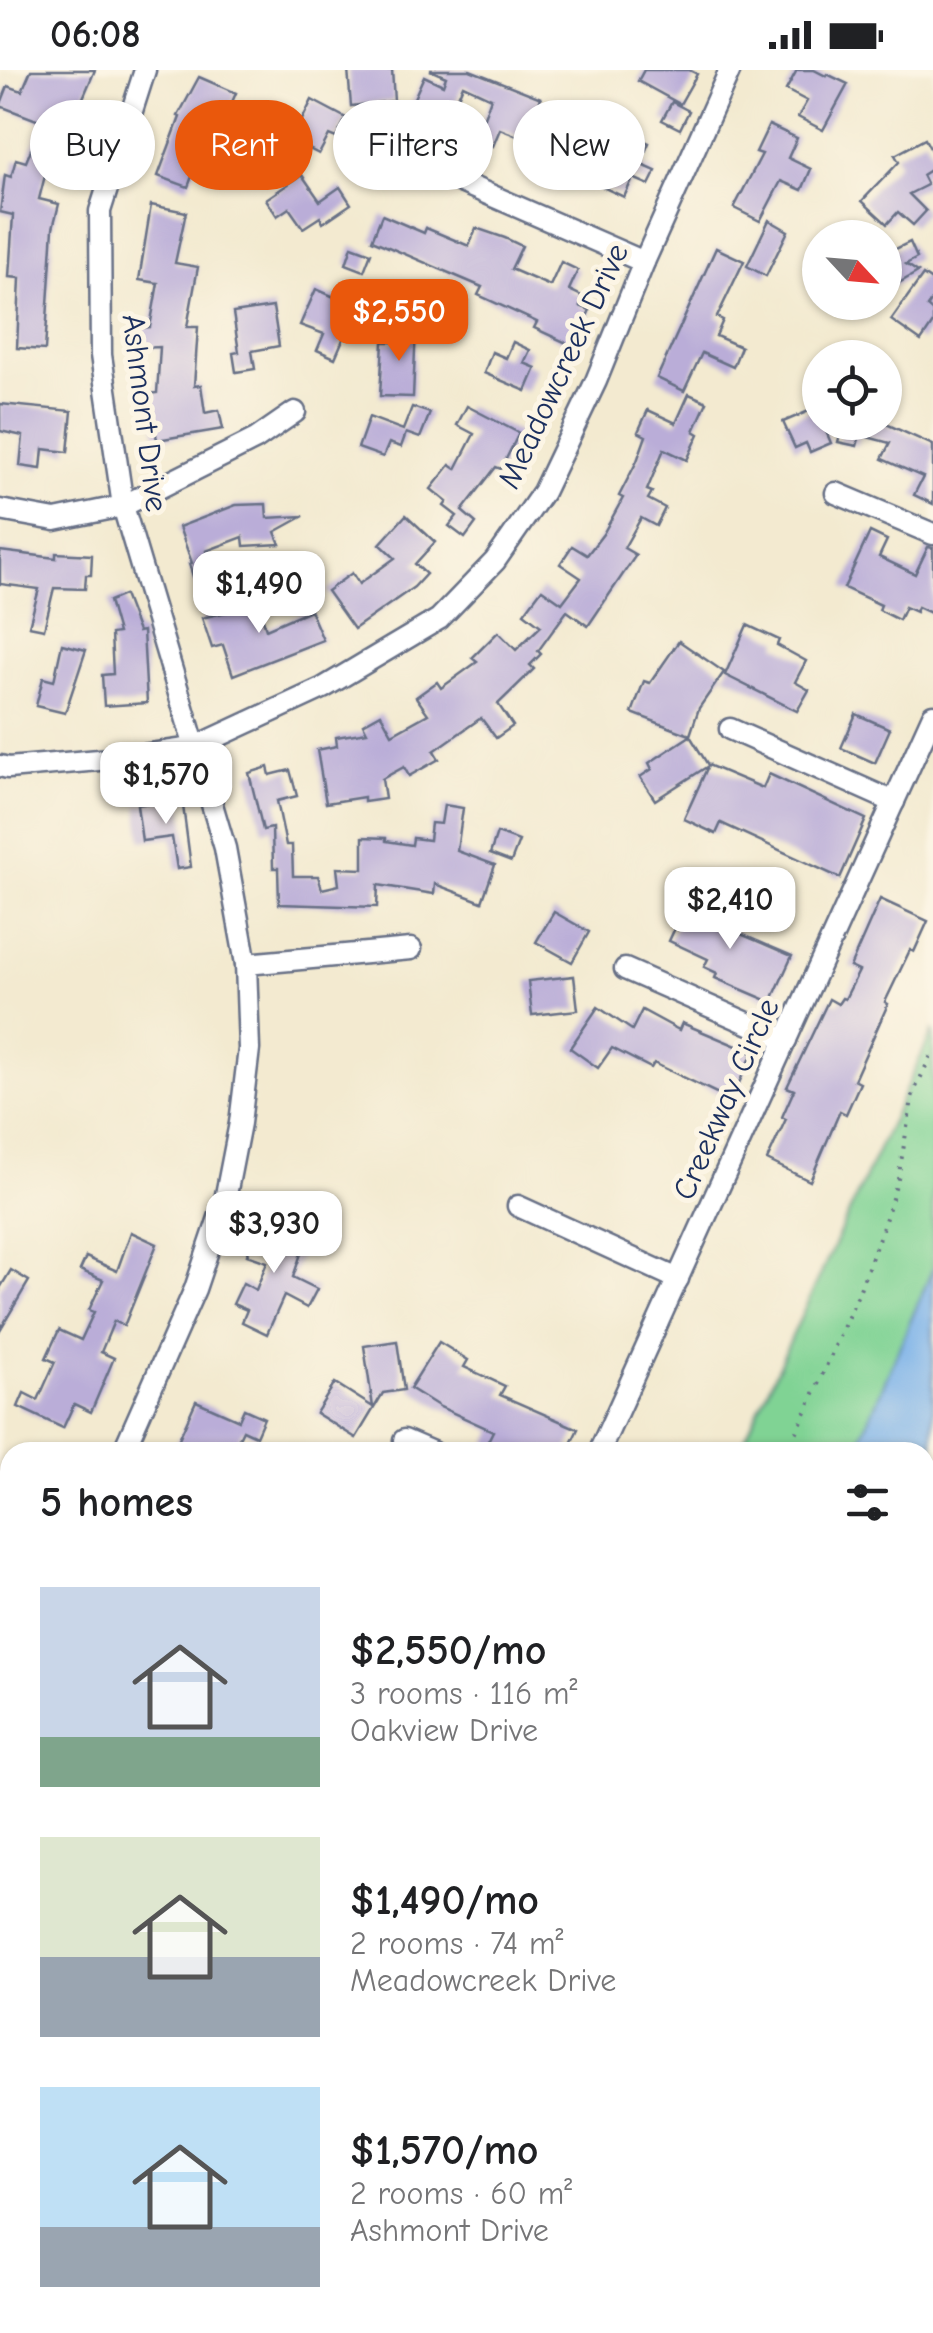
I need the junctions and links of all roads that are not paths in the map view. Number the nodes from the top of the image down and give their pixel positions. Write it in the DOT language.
graph roads {
  1 [pos="145,70"];
  2 [pos="730,70"];
  3 [pos="479,190"];
  4 [pos="644,262"];
  5 [pos="295,412"];
  6 [pos="836,493"];
  7 [pos="123,506"];
  8 [pos="0,510"];
  9 [pos="933,534"];
  10 [pos="933,715"];
  11 [pos="730,729"];
  12 [pos="193,748"];
  13 [pos="0,766"];
  14 [pos="894,802"];
  15 [pos="411,950"];
  16 [pos="246,964"];
  17 [pos="625,968"];
  18 [pos="786,1040"];
  19 [pos="518,1206"];
  20 [pos="678,1278"];
  21 [pos="404,1440"];
  22 [pos="127,1442"];
  23 [pos="409,1442"];
  24 [pos="603,1442"];
  1 -- 7 [label="street, Ashmont Drive"];
  2 -- 4 [label="street, Meadowcreek Drive"];
  3 -- 4 [label="street"];
  4 -- 12 [label="street, Meadowcreek Drive"];
  5 -- 7 [label="street"];
  6 -- 9 [label="street"];
  7 -- 8 [label="street"];
  7 -- 12 [label="street, Ashmont Drive"];
  10 -- 14 [label="street, Creekway Circle"];
  11 -- 14 [label="street"];
  12 -- 13 [label="street, Meadowcreek Drive"];
  12 -- 16 [label="street, Ashmont Drive"];
  14 -- 18 [label="street, Creekway Circle"];
  15 -- 16 [label="street"];
  16 -- 22 [label="street, Ashmont Drive"];
  17 -- 18 [label="street"];
  18 -- 20 [label="street, Creekway Circle"];
  19 -- 20 [label="street"];
  20 -- 24 [label="street, Creekway Circle"];
  21 -- 23 [label="street"];
}
